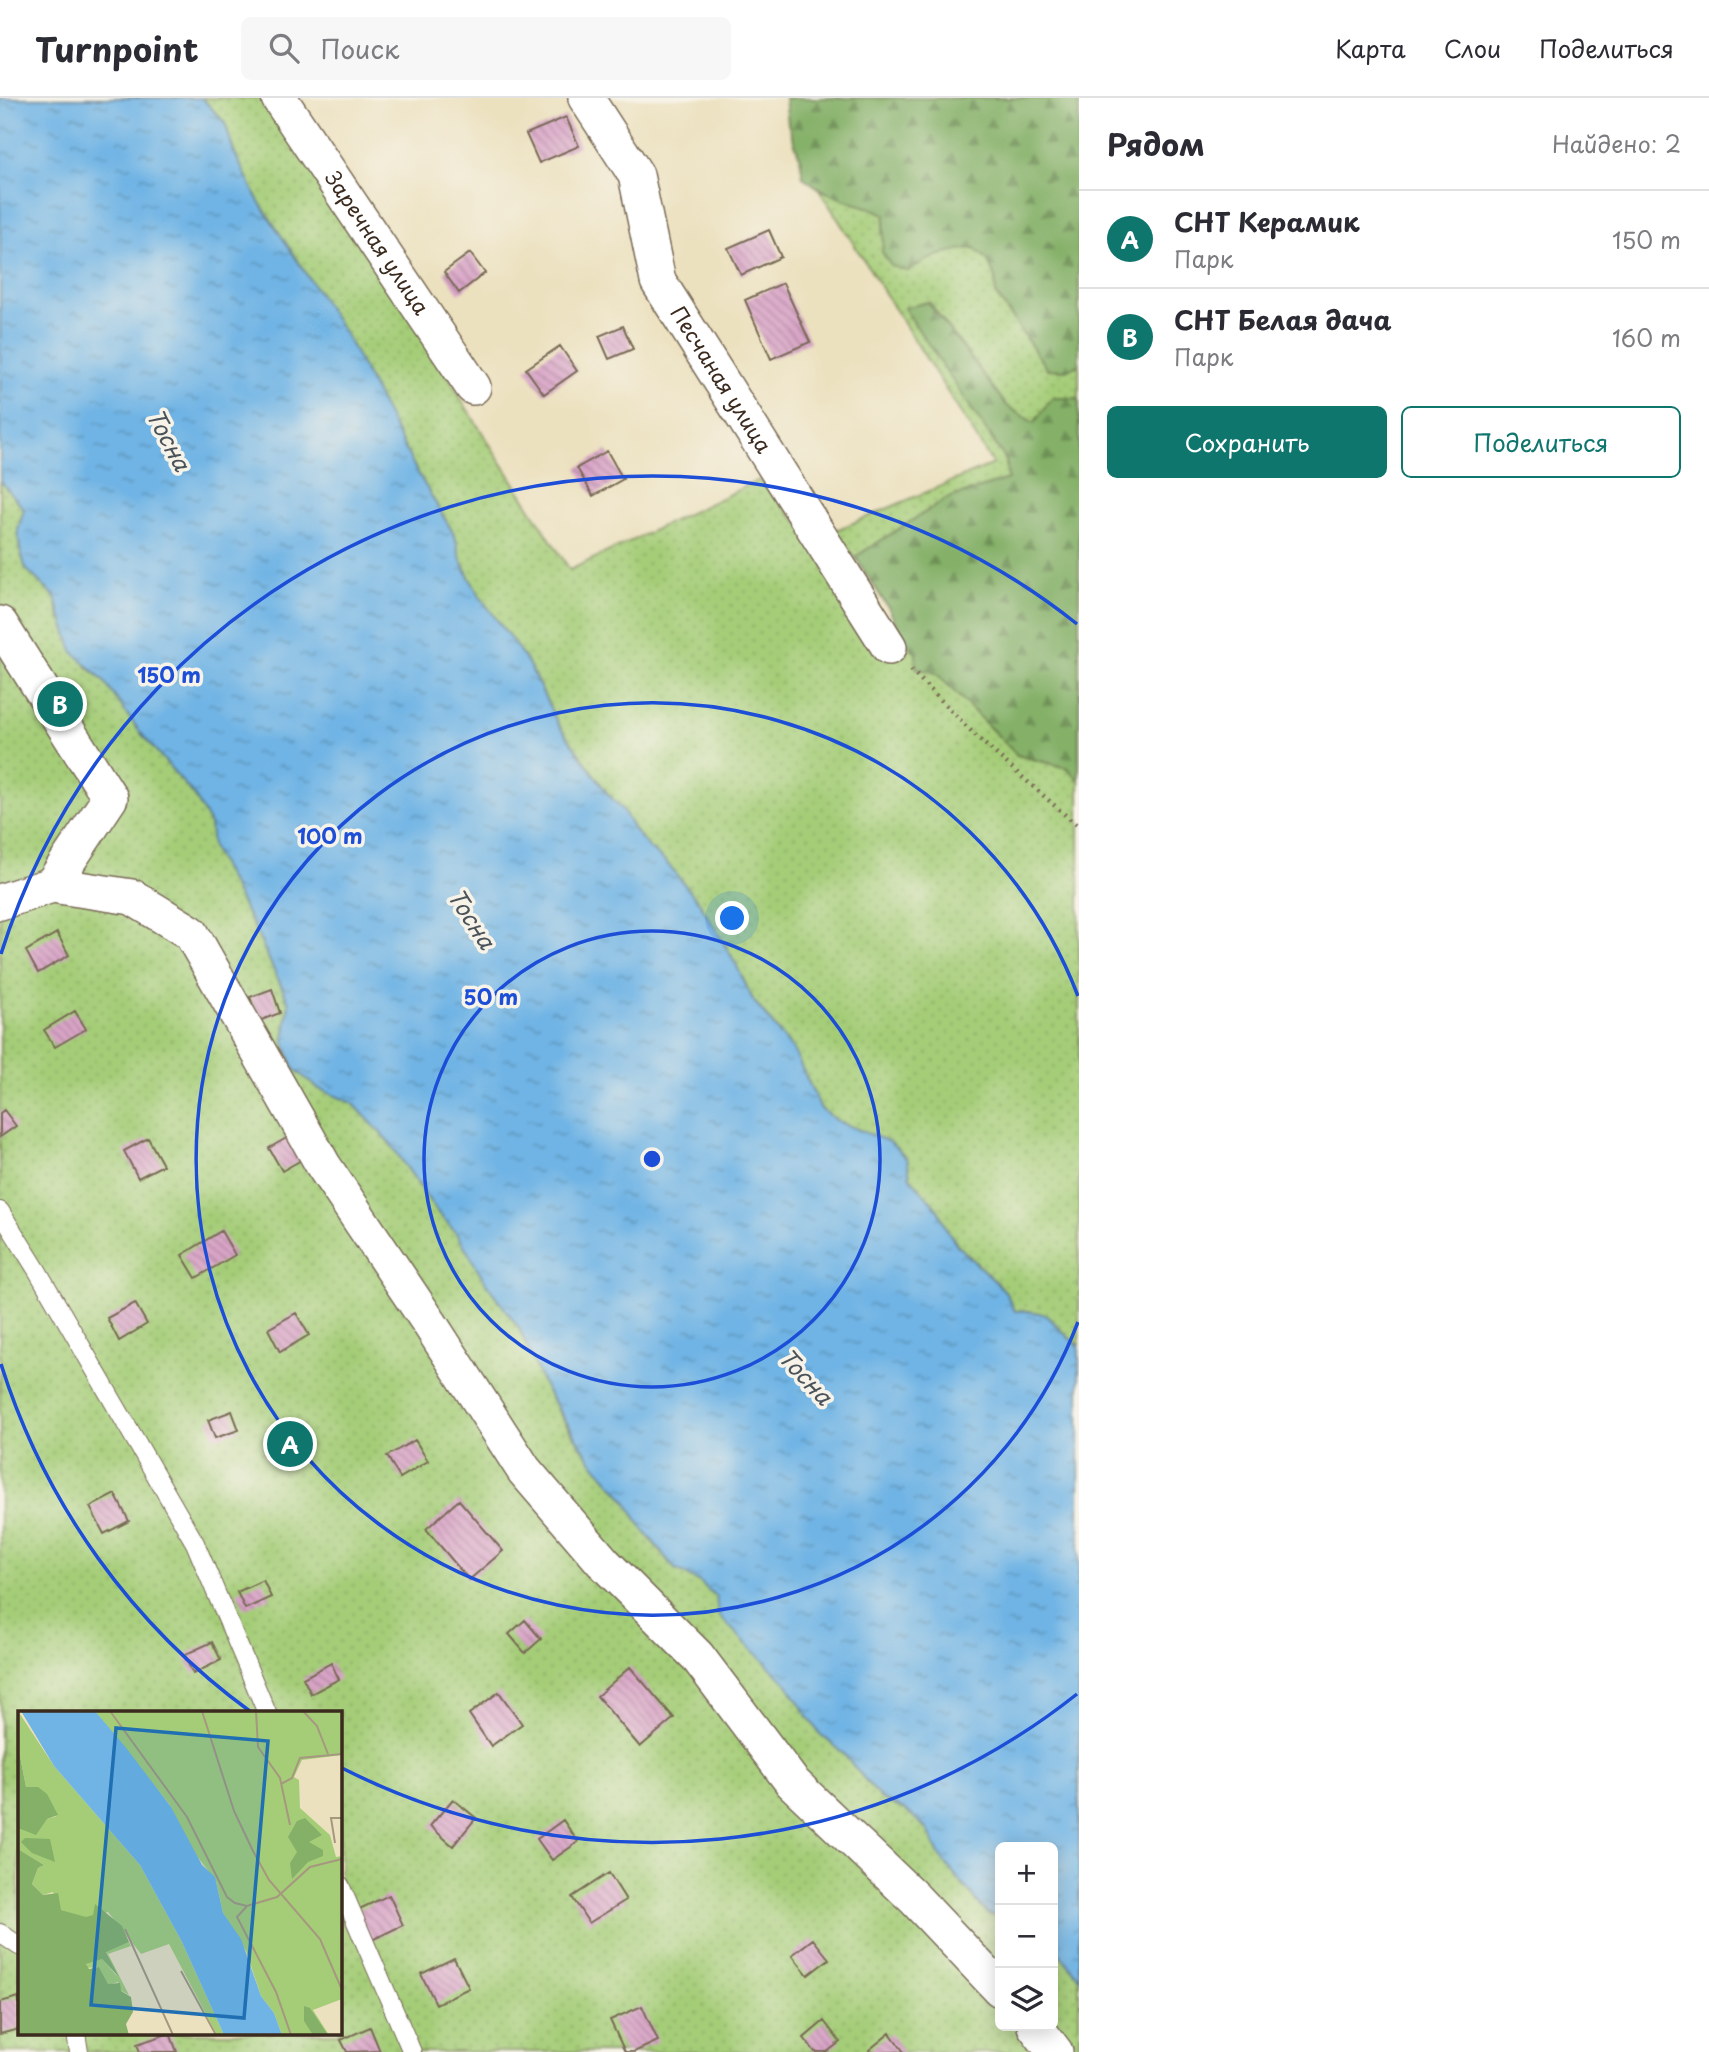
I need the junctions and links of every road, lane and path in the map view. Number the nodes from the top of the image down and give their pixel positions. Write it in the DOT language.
graph roads {
  1 [pos="279,98"];
  2 [pos="586,98"];
  3 [pos="473,387"];
  4 [pos="0,624"];
  5 [pos="889,647"];
  6 [pos="1079,827"];
  7 [pos="52,886"];
  8 [pos="0,902"];
  9 [pos="0,1211"];
  10 [pos="266,1711"];
  11 [pos="341,1887"];
  12 [pos="0,1933"];
  13 [pos="18,1945"];
  14 [pos="995,1984"];
  15 [pos="1039,2031"];
  16 [pos="412,2052"];
  17 [pos="1055,2052"];
  1 -- 3 [label="street, Заречная улица"];
  2 -- 5 [label="street, Песчаная улица"];
  4 -- 7 [label="street"];
  5 -- 6 [label="path"];
  7 -- 8 [label="street"];
  7 -- 14 [label="street"];
  9 -- 10 [label="lane"];
  11 -- 16 [label="lane"];
  12 -- 13 [label="lane"];
  15 -- 17 [label="street"];
}
